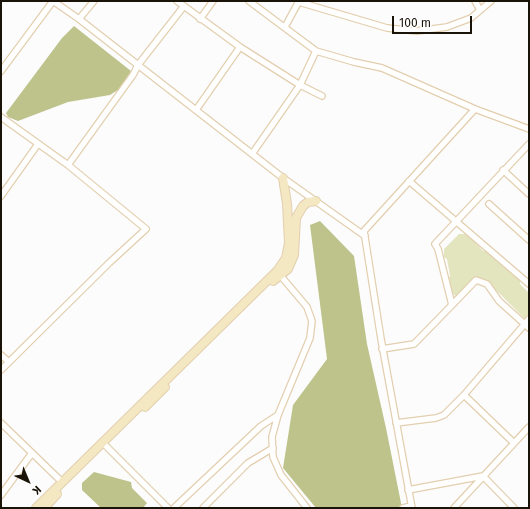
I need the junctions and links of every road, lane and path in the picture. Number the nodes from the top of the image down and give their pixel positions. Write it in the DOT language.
graph roads {
  1 [pos="53,1"];
  2 [pos="94,1"];
  3 [pos="177,1"];
  4 [pos="213,1"];
  5 [pos="249,1"];
  6 [pos="299,1"];
  7 [pos="475,1"];
  8 [pos="491,1"];
  9 [pos="184,6"];
  10 [pos="480,10"];
  11 [pos="79,19"];
  12 [pos="200,19"];
  13 [pos="285,27"];
  14 [pos="240,47"];
  15 [pos="316,51"];
  16 [pos="138,65"];
  17 [pos="1,71"];
  18 [pos="300,85"];
  19 [pos="322,96"];
  20 [pos="475,108"];
  21 [pos="196,110"];
  22 [pos="1,117"];
  23 [pos="529,129"];
  24 [pos="38,144"];
  25 [pos="529,144"];
  26 [pos="252,154"];
  27 [pos="68,165"];
  28 [pos="503,170"];
  29 [pos="283,178"];
  30 [pos="409,181"];
  31 [pos="529,194"];
  32 [pos="1,196"];
  33 [pos="316,201"];
  34 [pos="489,204"];
  35 [pos="457,221"];
  36 [pos="365,236"];
  37 [pos="529,240"];
  38 [pos="280,275"];
  39 [pos="529,284"];
  40 [pos="452,305"];
  41 [pos="529,319"];
  42 [pos="527,326"];
  43 [pos="382,349"];
  44 [pos="1,355"];
  45 [pos="9,362"];
  46 [pos="1,370"];
  47 [pos="464,395"];
  48 [pos="278,415"];
  49 [pos="1,423"];
  50 [pos="396,423"];
  51 [pos="529,428"];
  52 [pos="514,443"];
  53 [pos="104,444"];
  54 [pos="273,448"];
  55 [pos="32,453"];
  56 [pos="483,476"];
  57 [pos="62,482"];
  58 [pos="408,490"];
  59 [pos="1,495"];
  60 [pos="412,507"];
  61 [pos="36,508"];
  62 [pos="44,508"];
  63 [pos="168,508"];
  64 [pos="174,508"];
  65 [pos="203,508"];
  66 [pos="307,508"];
  67 [pos="403,508"];
  68 [pos="454,508"];
  69 [pos="514,508"];
  1 -- 11 [label="street"];
  1 -- 17 [label="street"];
  2 -- 11 [label="street"];
  3 -- 9 [label="street"];
  4 -- 12 [label="street"];
  5 -- 13 [label="street"];
  6 -- 10 [label="street"];
  6 -- 13 [label="street"];
  7 -- 10 [label="street"];
  8 -- 10 [label="street"];
  9 -- 12 [label="street"];
  9 -- 16 [label="street"];
  11 -- 16 [label="street"];
  12 -- 14 [label="street"];
  13 -- 15 [label="street"];
  14 -- 18 [label="street"];
  14 -- 21 [label="street"];
  15 -- 18 [label="street"];
  15 -- 20 [label="street"];
  16 -- 21 [label="street"];
  16 -- 27 [label="street"];
  18 -- 19 [label="street"];
  18 -- 26 [label="street"];
  20 -- 23 [label="street"];
  20 -- 30 [label="street"];
  21 -- 26 [label="street"];
  22 -- 24 [label="street"];
  24 -- 27 [label="street"];
  24 -- 32 [label="street"];
  25 -- 28 [label="street"];
  26 -- 29 [label="street"];
  27 -- 45 [label="street"];
  28 -- 31 [label="street"];
  28 -- 35 [label="street"];
  29 -- 33 [label="street"];
  29 -- 53 [label="street"];
  30 -- 35 [label="street"];
  30 -- 36 [label="street"];
  33 -- 36 [label="street"];
  33 -- 38 [label="street"];
  34 -- 37 [label="street"];
  35 -- 39 [label="street"];
  35 -- 40 [label="street"];
  36 -- 43 [label="street"];
  38 -- 48 [label="street"];
  38 -- 53 [label="street"];
  40 -- 42 [label="street"];
  40 -- 43 [label="street"];
  41 -- 42 [label="street"];
  42 -- 47 [label="street"];
  43 -- 50 [label="street"];
  44 -- 45 [label="street"];
  45 -- 46 [label="street"];
  47 -- 50 [label="street"];
  47 -- 52 [label="street"];
  48 -- 54 [label="street"];
  48 -- 64 [label="street"];
  49 -- 55 [label="street"];
  50 -- 58 [label="street"];
  51 -- 52 [label="street"];
  52 -- 56 [label="street"];
  53 -- 57 [label="street"];
  53 -- 62 [label="street"];
  53 -- 63 [label="street"];
  54 -- 65 [label="street"];
  54 -- 66 [label="street"];
  55 -- 57 [label="street"];
  55 -- 59 [label="street"];
  56 -- 58 [label="street"];
  56 -- 68 [label="street"];
  56 -- 69 [label="street"];
  57 -- 61 [label="street"];
  58 -- 60 [label="street"];
  60 -- 67 [label="street"];
}
